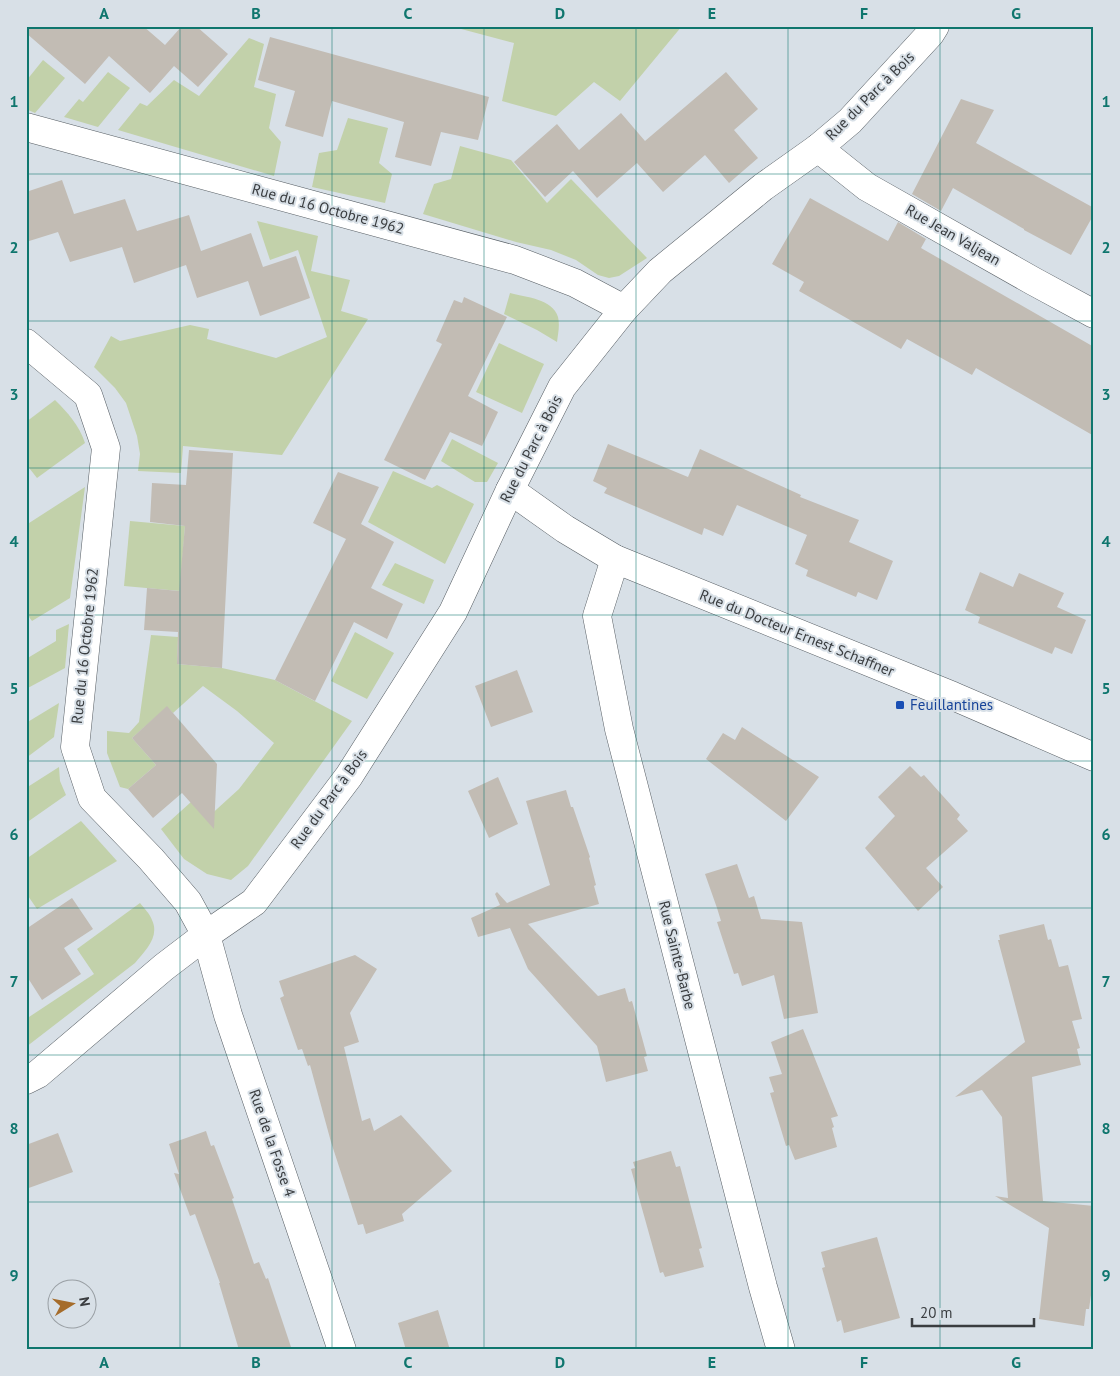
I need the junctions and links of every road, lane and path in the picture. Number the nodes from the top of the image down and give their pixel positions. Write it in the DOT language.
graph roads {
  1 [pos="935,26"];
  2 [pos="26,127"];
  3 [pos="818,148"];
  4 [pos="624,309"];
  5 [pos="1094,314"];
  6 [pos="26,343"];
  7 [pos="510,490"];
  8 [pos="616,559"];
  9 [pos="1094,757"];
  10 [pos="206,935"];
  11 [pos="32,1077"];
  12 [pos="342,1350"];
  13 [pos="781,1350"];
  1 -- 3 [label="street, Rue du Parc à Bois"];
  2 -- 4 [label="street, Rue du 16 Octobre 1962"];
  3 -- 4 [label="street, Rue du Parc à Bois"];
  3 -- 5 [label="street, Rue Jean Valjean"];
  4 -- 7 [label="street, Rue du Parc à Bois"];
  6 -- 10 [label="street, Rue du 16 Octobre 1962"];
  7 -- 8 [label="street, Rue du Docteur Ernest Schaffner"];
  7 -- 10 [label="street, Rue du Parc à Bois"];
  8 -- 9 [label="street, Rue du Docteur Ernest Schaffner"];
  8 -- 13 [label="street, Rue Sainte-Barbe"];
  10 -- 11 [label="street, Rue du Parc à Bois"];
  10 -- 12 [label="street, Rue de la Fosse 4"];
}
